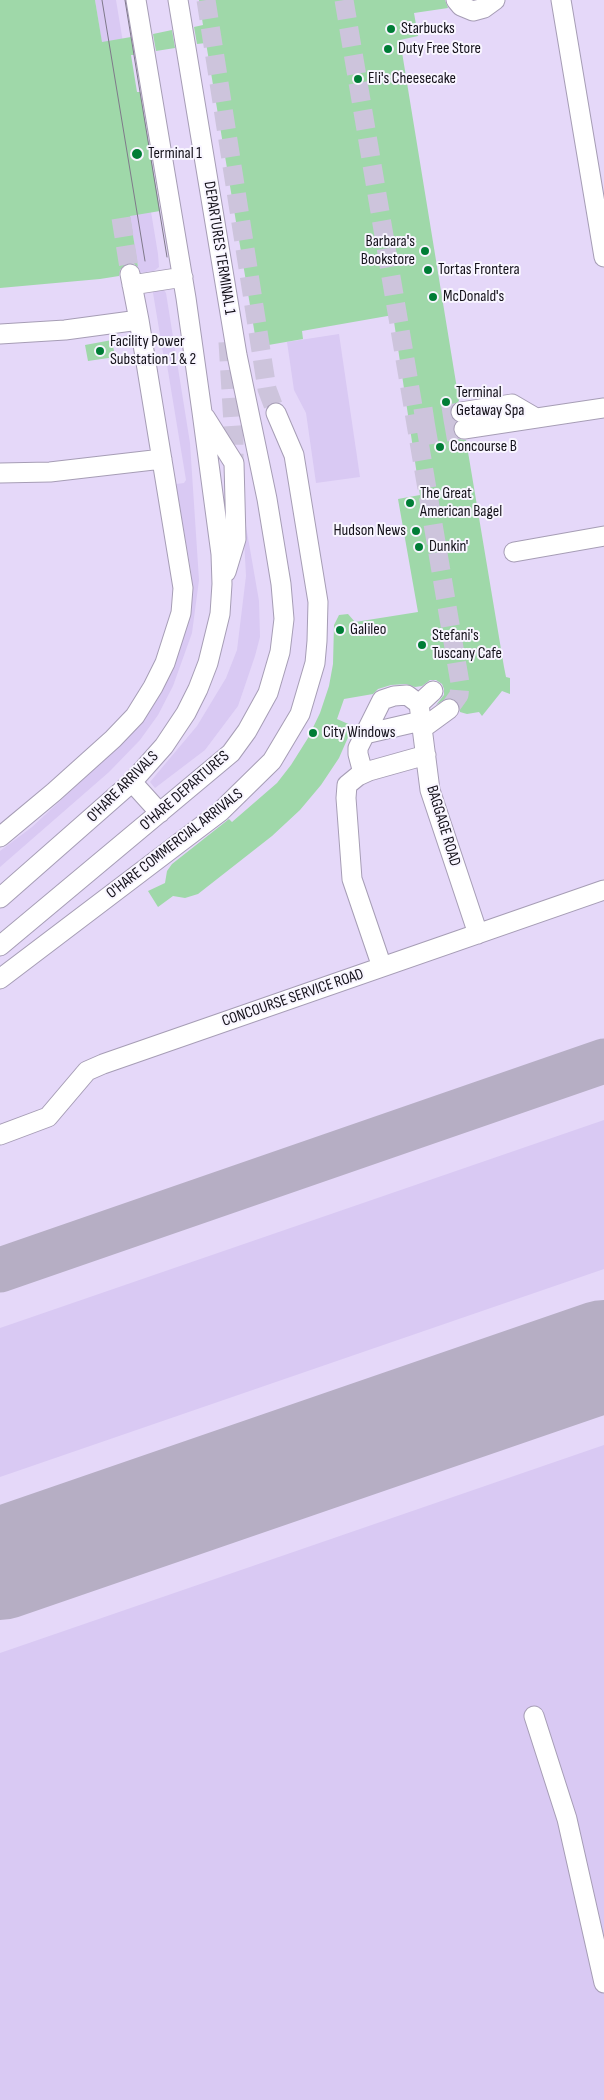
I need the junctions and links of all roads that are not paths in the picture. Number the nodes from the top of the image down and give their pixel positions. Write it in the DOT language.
graph roads {
  1 [pos="136,0"];
  2 [pos="178,0"];
  3 [pos="456,0"];
  4 [pos="495,0"];
  5 [pos="561,0"];
  6 [pos="604,256"];
  7 [pos="183,277"];
  8 [pos="139,320"];
  9 [pos="0,334"];
  10 [pos="604,408"];
  11 [pos="202,412"];
  12 [pos="276,413"];
  13 [pos="463,421"];
  14 [pos="252,437"];
  15 [pos="162,459"];
  16 [pos="0,473"];
  17 [pos="604,536"];
  18 [pos="514,552"];
  19 [pos="222,584"];
  20 [pos="433,690"];
  21 [pos="449,709"];
  22 [pos="421,717"];
  23 [pos="365,734"];
  24 [pos="426,755"];
  25 [pos="363,773"];
  26 [pos="132,782"];
  27 [pos="160,813"];
  28 [pos="0,837"];
  29 [pos="604,890"];
  30 [pos="0,898"];
  31 [pos="478,934"];
  32 [pos="0,946"];
  33 [pos="382,967"];
  34 [pos="0,979"];
  35 [pos="0,1135"];
  36 [pos="534,1716"];
  37 [pos="604,1984"];
  1 -- 7 [label="street, O'HARE ARRIVALS"];
  2 -- 14 [label="street, DEPARTURES TERMINAL 1"];
  3 -- 4 [label="street"];
  5 -- 6 [label="street"];
  7 -- 8 [label="street"];
  7 -- 11 [label="street, O'HARE ARRIVALS"];
  8 -- 9 [label="street"];
  8 -- 15 [label="street"];
  10 -- 13 [label="street"];
  11 -- 19 [label="street, O'HARE ARRIVALS"];
  11 -- 19 [label="street"];
  12 -- 34 [label="street, O'HARE COMMERCIAL ARRIVALS"];
  14 -- 27 [label="street, O'HARE DEPARTURES"];
  15 -- 16 [label="street"];
  15 -- 28 [label="street"];
  17 -- 18 [label="street"];
  19 -- 26 [label="street, O'HARE ARRIVALS"];
  20 -- 22 [label="street"];
  21 -- 22 [label="street"];
  22 -- 23 [label="street"];
  22 -- 23 [label="street"];
  22 -- 24 [label="street, BAGGAGE ROAD"];
  23 -- 25 [label="street"];
  24 -- 25 [label="street"];
  24 -- 31 [label="street, BAGGAGE ROAD"];
  25 -- 33 [label="street"];
  26 -- 27 [label="street"];
  26 -- 30 [label="street, O'HARE ARRIVALS"];
  27 -- 32 [label="street, O'HARE DEPARTURES"];
  29 -- 31 [label="street, CONCOURSE SERVICE ROAD"];
  31 -- 33 [label="street, CONCOURSE SERVICE ROAD"];
  33 -- 35 [label="street, CONCOURSE SERVICE ROAD"];
  36 -- 37 [label="street"];
}
